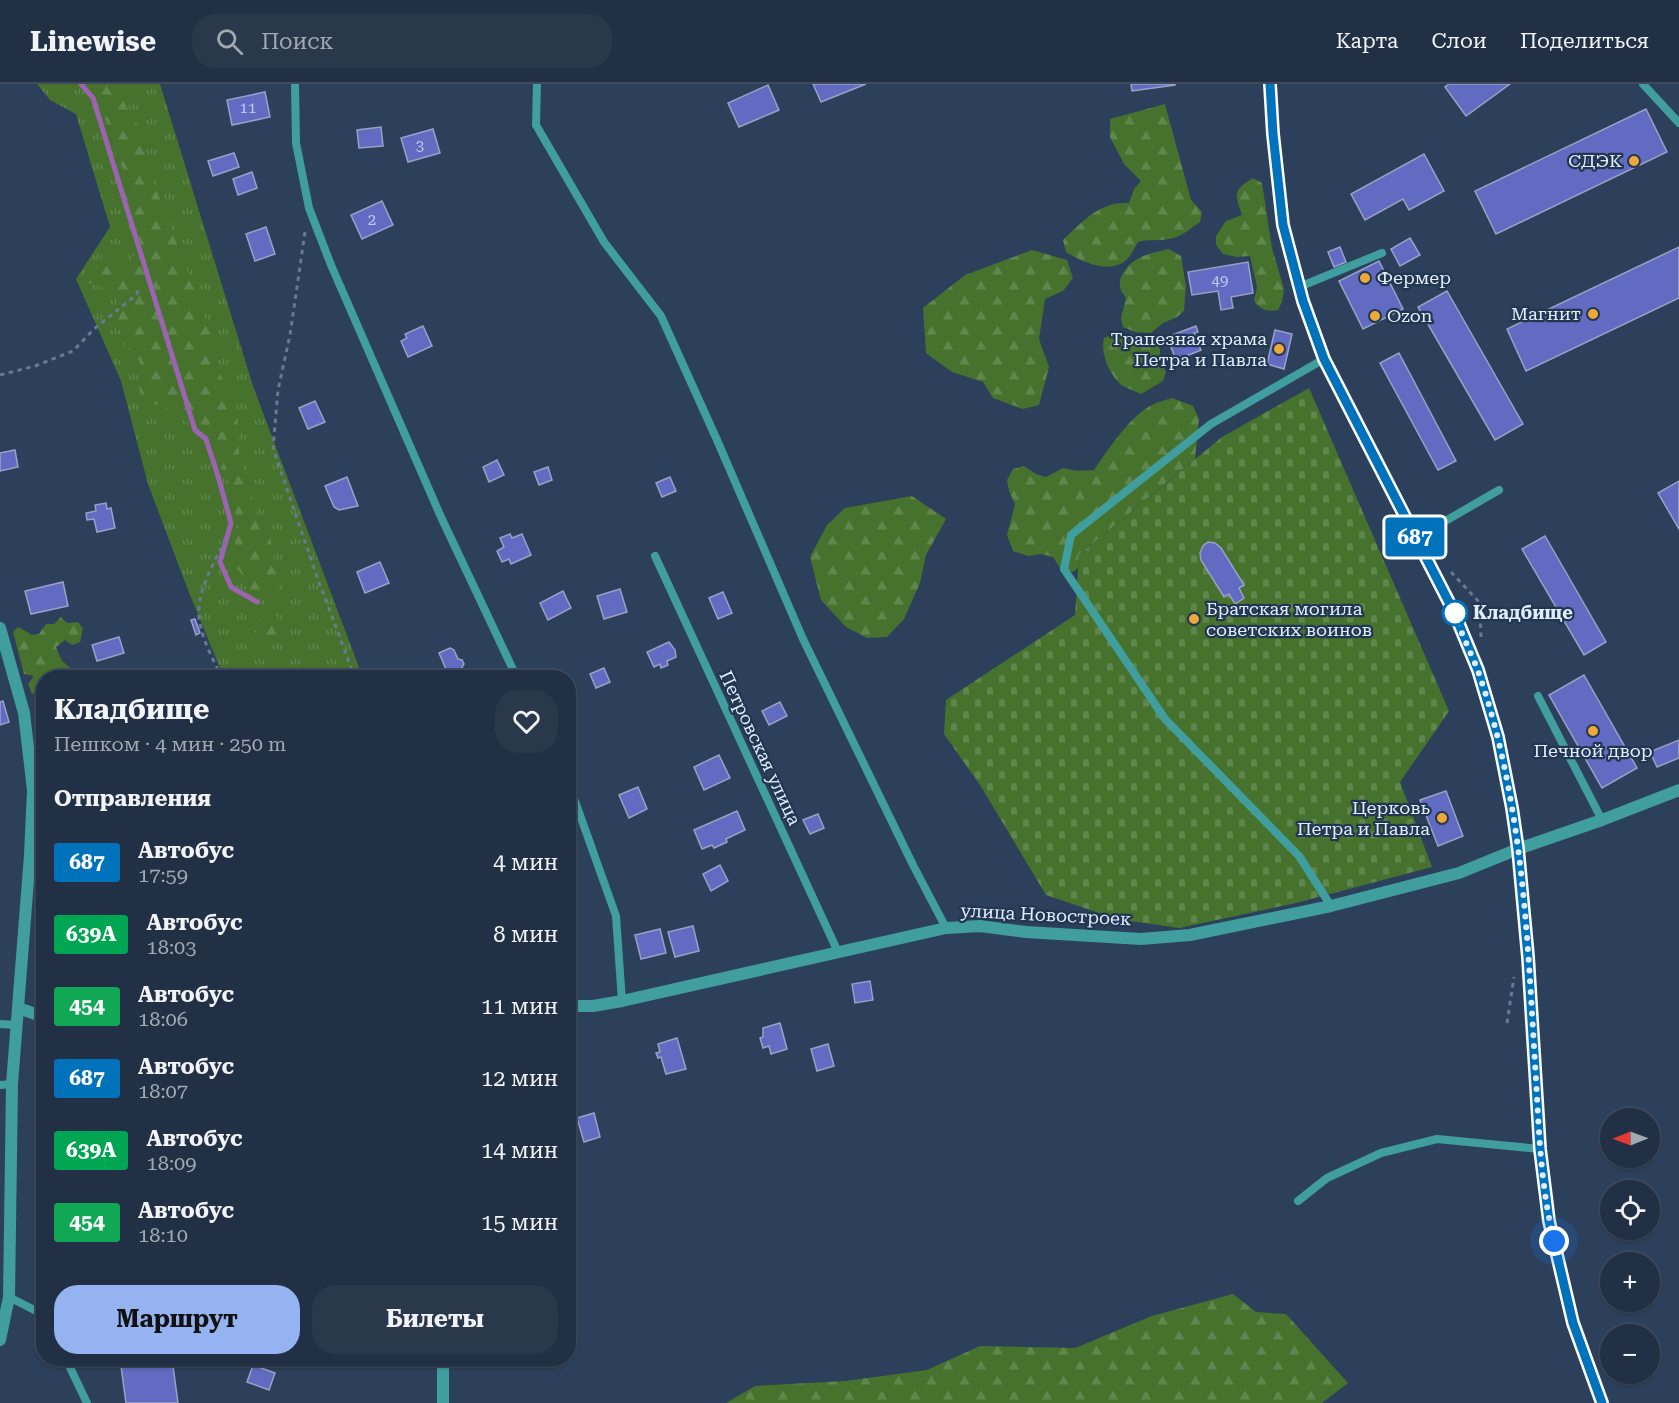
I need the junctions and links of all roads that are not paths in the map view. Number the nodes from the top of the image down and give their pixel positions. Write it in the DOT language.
graph roads {
  1 [pos="295,84"];
  2 [pos="537,84"];
  3 [pos="1270,84"];
  4 [pos="1643,84"];
  5 [pos="1679,123"];
  6 [pos="1382,253"];
  7 [pos="1299,287"];
  8 [pos="1324,359"];
  9 [pos="1499,490"];
  10 [pos="1416,538"];
  11 [pos="655,556"];
  12 [pos="0,628"];
  13 [pos="513,670"];
  14 [pos="1538,696"];
  15 [pos="1679,790"];
  16 [pos="576,804"];
  17 [pos="1602,820"];
  18 [pos="1518,849"];
  19 [pos="1331,906"];
  20 [pos="946,928"];
  21 [pos="838,952"];
  22 [pos="622,1001"];
  23 [pos="576,1006"];
  24 [pos="18,1008"];
  25 [pos="36,1014"];
  26 [pos="0,1024"];
  27 [pos="17,1024"];
  28 [pos="6,1084"];
  29 [pos="1540,1149"];
  30 [pos="1298,1201"];
  31 [pos="9,1297"];
  32 [pos="36,1311"];
  33 [pos="0,1340"];
  34 [pos="69,1366"];
  35 [pos="443,1366"];
  36 [pos="87,1403"];
  37 [pos="443,1403"];
  38 [pos="1602,1403"];
  1 -- 13 [label="lane"];
  2 -- 20 [label="lane"];
  3 -- 7 [label="main road"];
  4 -- 5 [label="lane"];
  6 -- 7 [label="lane"];
  7 -- 8 [label="main road"];
  8 -- 10 [label="main road"];
  8 -- 19 [label="lane"];
  9 -- 10 [label="lane"];
  10 -- 18 [label="main road"];
  11 -- 21 [label="lane, Петровская улица"];
  12 -- 24 [label="street"];
  14 -- 17 [label="lane"];
  15 -- 17 [label="street, улица Новостроек"];
  16 -- 22 [label="lane"];
  17 -- 18 [label="street, улица Новостроек"];
  18 -- 19 [label="street, улица Новостроек"];
  18 -- 29 [label="main road"];
  19 -- 20 [label="street, улица Новостроек"];
  20 -- 21 [label="street, улица Новостроек"];
  21 -- 22 [label="street, улица Новостроек"];
  22 -- 23 [label="street, улица Новостроек"];
  24 -- 25 [label="street"];
  24 -- 27 [label="street"];
  26 -- 27 [label="lane"];
  27 -- 28 [label="street"];
  28 -- 31 [label="street"];
  29 -- 30 [label="lane"];
  29 -- 38 [label="main road"];
  31 -- 32 [label="lane"];
  31 -- 33 [label="street"];
  34 -- 36 [label="lane"];
  35 -- 37 [label="street"];
}
